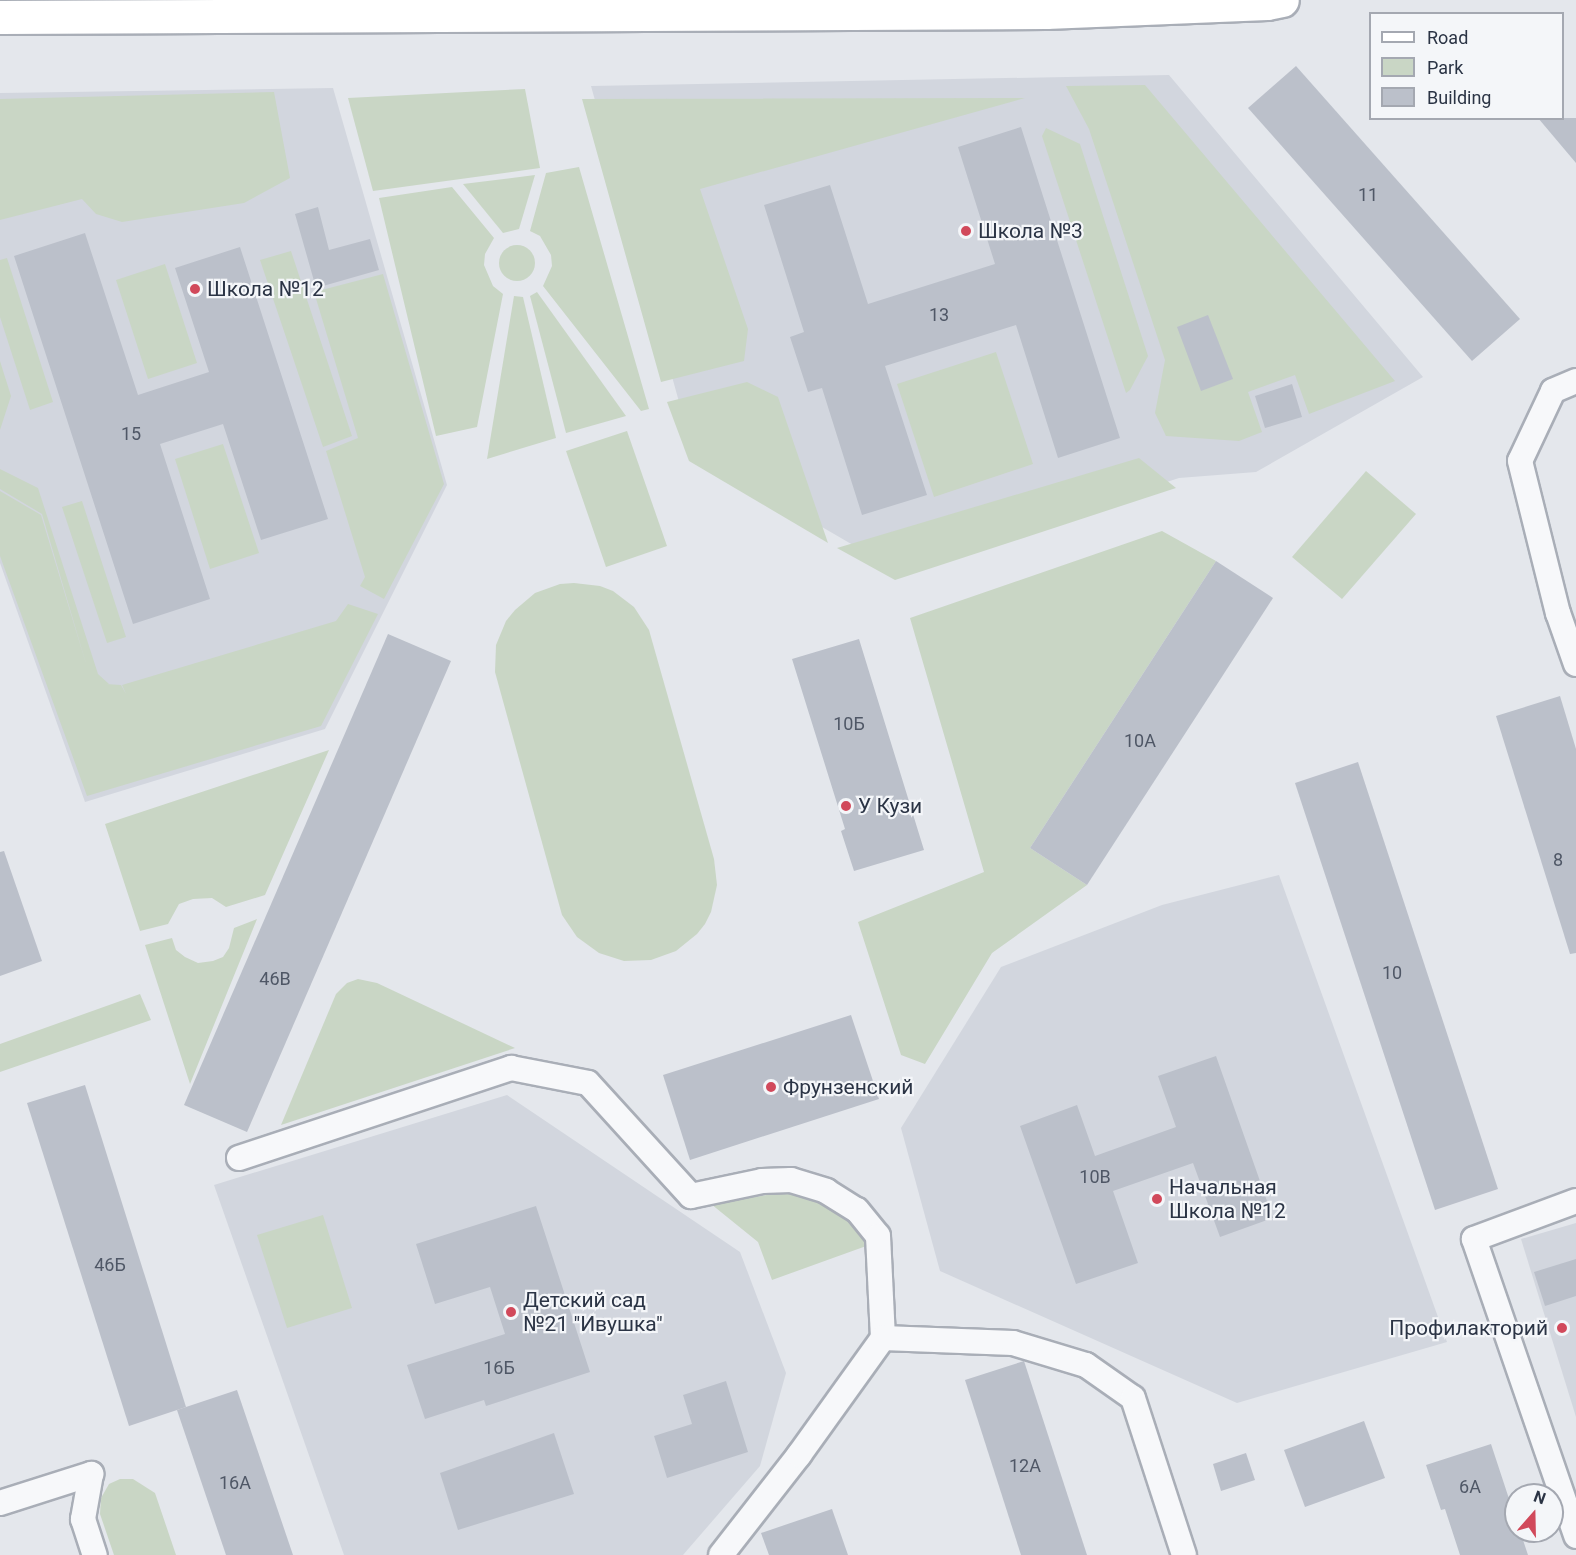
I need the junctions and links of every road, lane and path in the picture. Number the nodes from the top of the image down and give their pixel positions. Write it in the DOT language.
graph roads {
  1 [pos="1282,0"];
  2 [pos="0,17"];
  3 [pos="1576,381"];
  4 [pos="1576,664"];
  5 [pos="238,1158"];
  6 [pos="1576,1201"];
  7 [pos="883,1338"];
  8 [pos="0,1503"];
  9 [pos="1576,1536"];
  10 [pos="94,1555"];
  11 [pos="721,1555"];
  12 [pos="1184,1555"];
  1 -- 2 [label="main road"];
  3 -- 4 [label="street"];
  5 -- 7 [label="street"];
  6 -- 9 [label="street"];
  7 -- 11 [label="street"];
  7 -- 12 [label="street"];
  8 -- 10 [label="street"];
}
